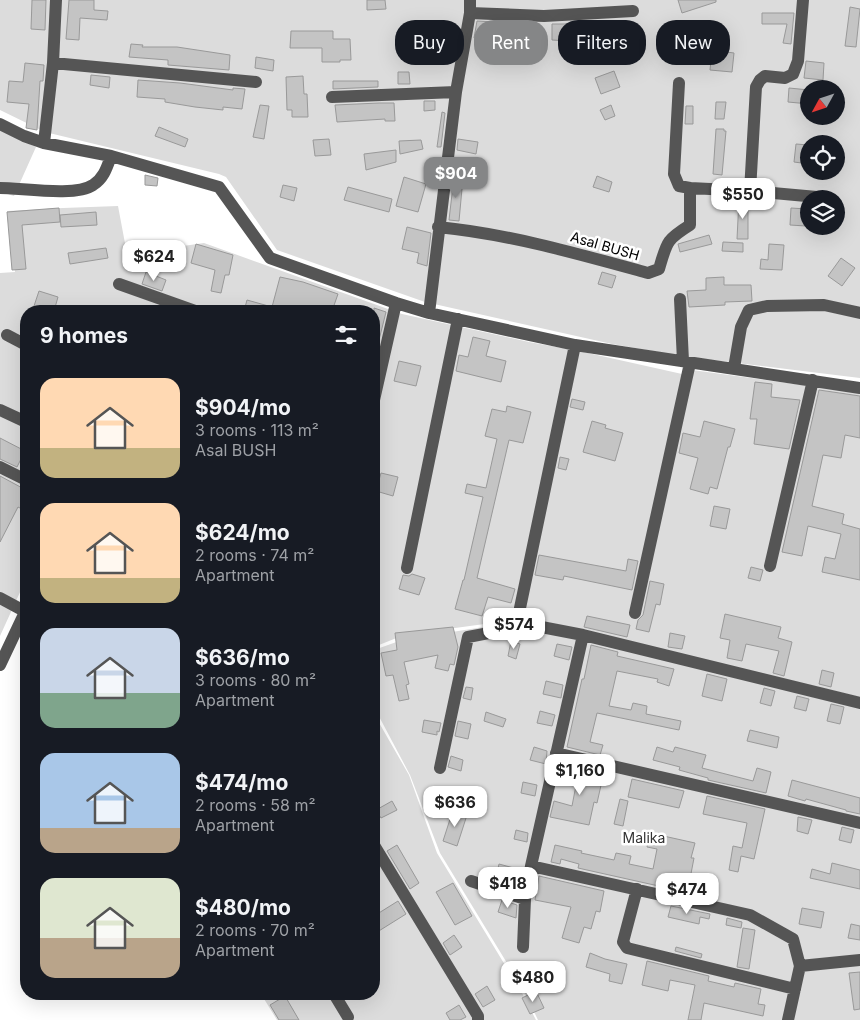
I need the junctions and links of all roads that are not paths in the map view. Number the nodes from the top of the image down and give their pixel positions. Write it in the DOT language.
graph roads {
  1 [pos="56,0"];
  2 [pos="470,0"];
  3 [pos="803,0"];
  4 [pos="634,11"];
  5 [pos="470,13"];
  6 [pos="53,62"];
  7 [pos="256,82"];
  8 [pos="679,83"];
  9 [pos="456,92"];
  10 [pos="332,97"];
  11 [pos="0,124"];
  12 [pos="44,143"];
  13 [pos="111,156"];
  14 [pos="0,188"];
  15 [pos="690,188"];
  16 [pos="750,191"];
  17 [pos="800,195"];
  18 [pos="438,227"];
  19 [pos="119,284"];
  20 [pos="680,298"];
  21 [pos="396,303"];
  22 [pos="178,305"];
  23 [pos="429,313"];
  24 [pos="860,313"];
  25 [pos="458,319"];
  26 [pos="7,336"];
  27 [pos="20,342"];
  28 [pos="575,345"];
  29 [pos="380,362"];
  30 [pos="686,362"];
  31 [pos="734,368"];
  32 [pos="813,380"];
  33 [pos="860,388"];
  34 [pos="0,410"];
  35 [pos="20,419"];
  36 [pos="0,467"];
  37 [pos="20,477"];
  38 [pos="770,566"];
  39 [pos="407,568"];
  40 [pos="0,598"];
  41 [pos="20,608"];
  42 [pos="520,608"];
  43 [pos="635,613"];
  44 [pos="20,623"];
  45 [pos="583,635"];
  46 [pos="0,665"];
  47 [pos="860,703"];
  48 [pos="556,753"];
  49 [pos="440,768"];
  50 [pos="860,823"];
  51 [pos="380,855"];
  52 [pos="531,866"];
  53 [pos="471,881"];
  54 [pos="638,889"];
  55 [pos="525,899"];
  56 [pos="523,947"];
  57 [pos="860,960"];
  58 [pos="800,966"];
  59 [pos="794,989"];
  60 [pos="338,1000"];
  61 [pos="348,1017"];
  62 [pos="478,1020"];
  63 [pos="788,1020"];
  1 -- 6 [label="street"];
  2 -- 5 [label="street"];
  3 -- 16 [label="street"];
  4 -- 5 [label="street"];
  5 -- 9 [label="street"];
  6 -- 7 [label="street"];
  6 -- 12 [label="street"];
  8 -- 15 [label="street"];
  9 -- 10 [label="street"];
  9 -- 18 [label="street"];
  11 -- 12 [label="street"];
  12 -- 13 [label="street"];
  13 -- 14 [label="street"];
  13 -- 21 [label="street"];
  15 -- 16 [label="street"];
  15 -- 18 [label="street, Asal BUSH"];
  16 -- 17 [label="street"];
  18 -- 23 [label="street"];
  19 -- 22 [label="street"];
  20 -- 30 [label="street"];
  21 -- 23 [label="street"];
  21 -- 29 [label="street"];
  23 -- 25 [label="street"];
  24 -- 31 [label="street"];
  25 -- 28 [label="street"];
  25 -- 39 [label="street"];
  26 -- 27 [label="street"];
  28 -- 30 [label="street"];
  28 -- 42 [label="street"];
  30 -- 31 [label="street"];
  30 -- 43 [label="street"];
  31 -- 32 [label="street"];
  32 -- 33 [label="street"];
  32 -- 38 [label="street"];
  34 -- 35 [label="street"];
  36 -- 37 [label="street"];
  40 -- 41 [label="street"];
  44 -- 46 [label="street"];
  45 -- 47 [label="street"];
  45 -- 48 [label="street"];
  45 -- 49 [label="street"];
  48 -- 50 [label="street"];
  48 -- 52 [label="street"];
  51 -- 62 [label="street"];
  52 -- 54 [label="street"];
  52 -- 55 [label="street"];
  53 -- 55 [label="street"];
  54 -- 58 [label="street"];
  54 -- 59 [label="street"];
  55 -- 56 [label="street"];
  57 -- 58 [label="street"];
  58 -- 59 [label="street"];
  59 -- 63 [label="street"];
  60 -- 61 [label="street"];
}
